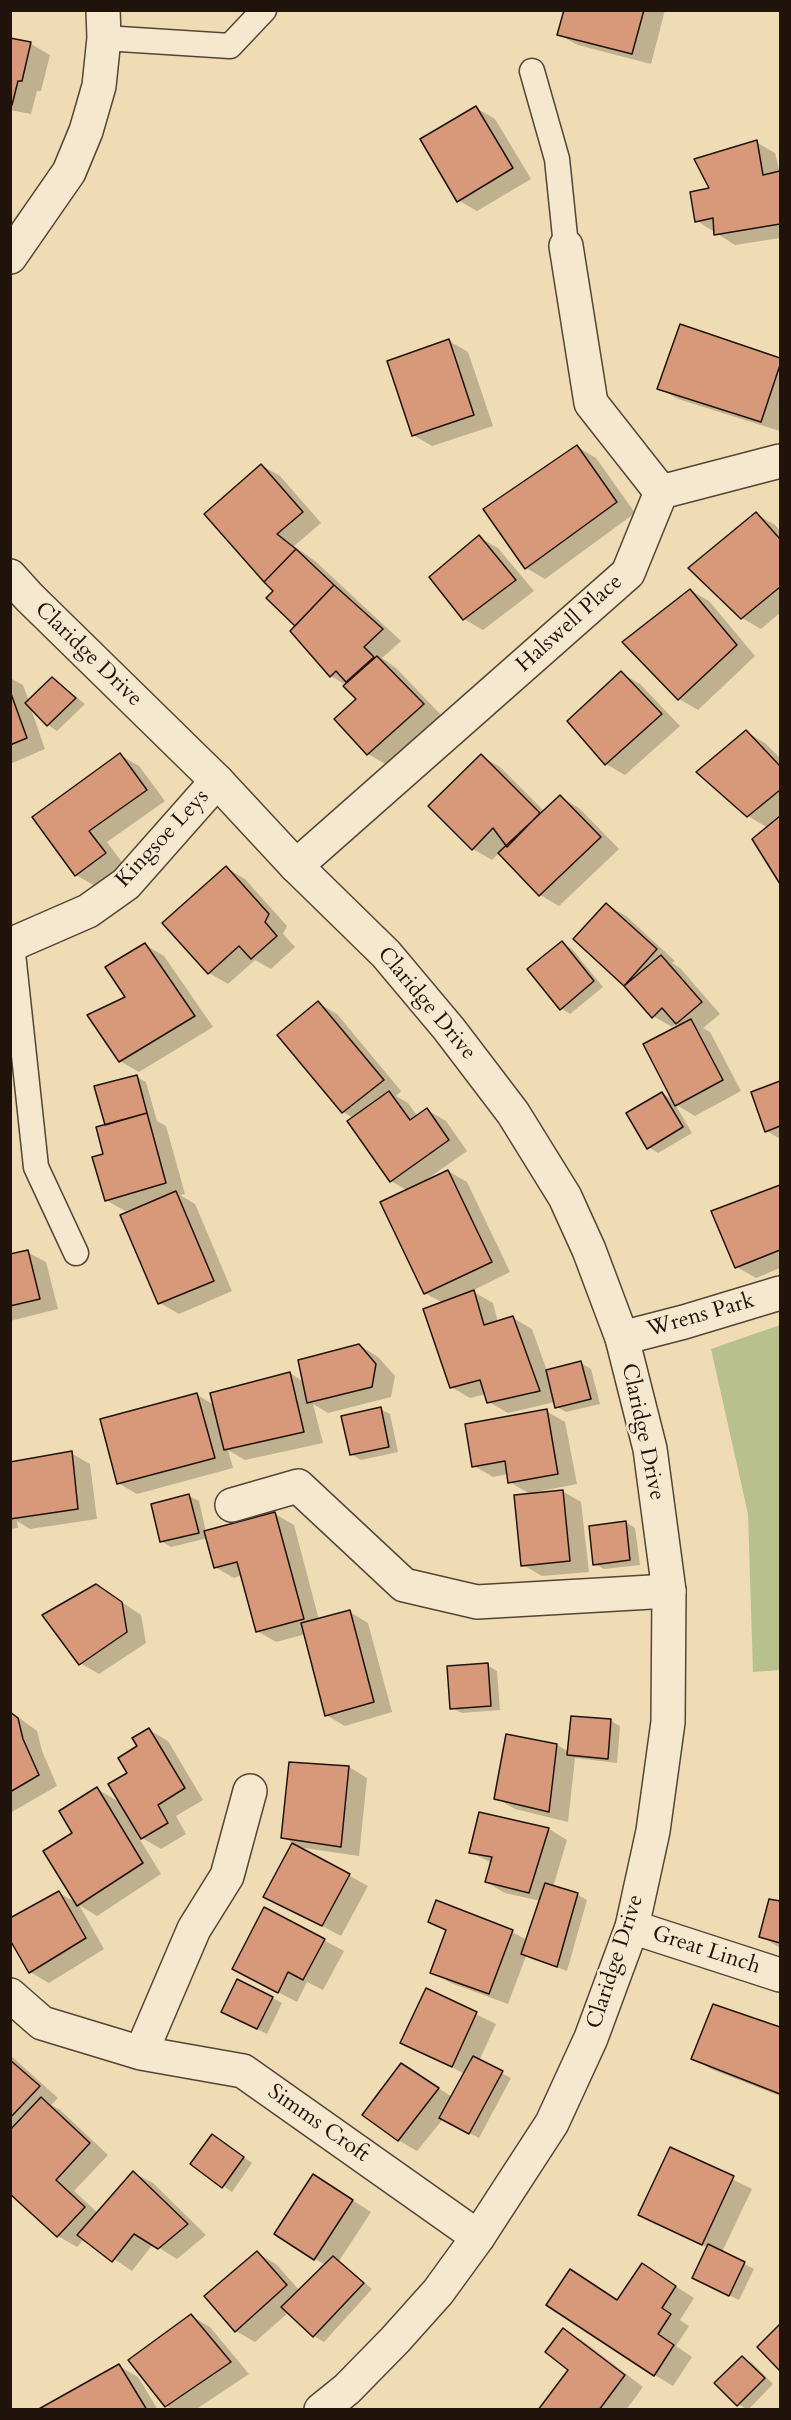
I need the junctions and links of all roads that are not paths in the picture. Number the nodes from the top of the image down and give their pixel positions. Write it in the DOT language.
graph roads {
  1 [pos="264,10"];
  2 [pos="103,24"];
  3 [pos="532,71"];
  4 [pos="566,246"];
  5 [pos="10,257"];
  6 [pos="780,461"];
  7 [pos="661,492"];
  8 [pos="10,576"];
  9 [pos="217,781"];
  10 [pos="296,866"];
  11 [pos="11,944"];
  12 [pos="76,1253"];
  13 [pos="780,1293"];
  14 [pos="622,1338"];
  15 [pos="232,1505"];
  16 [pos="669,1591"];
  17 [pos="250,1791"];
  18 [pos="632,1927"];
  19 [pos="780,1975"];
  20 [pos="10,1995"];
  21 [pos="141,2054"];
  22 [pos="478,2237"];
  23 [pos="321,2409"];
  1 -- 2 [label="lane"];
  2 -- 5 [label="street"];
  3 -- 4 [label="lane"];
  4 -- 7 [label="street"];
  6 -- 7 [label="street"];
  7 -- 10 [label="street, Halswell Place"];
  8 -- 9 [label="street, Claridge Drive"];
  9 -- 10 [label="street, Claridge Drive"];
  9 -- 11 [label="street, Kingsoe Leys"];
  10 -- 14 [label="street, Claridge Drive"];
  11 -- 12 [label="lane, Kingsoe Leys"];
  13 -- 14 [label="street, Wrens Park"];
  14 -- 16 [label="street, Claridge Drive"];
  15 -- 16 [label="street"];
  16 -- 18 [label="street, Claridge Drive"];
  17 -- 21 [label="street"];
  18 -- 19 [label="street, Great Linch"];
  18 -- 22 [label="street, Claridge Drive"];
  20 -- 21 [label="street, Simms Croft"];
  21 -- 22 [label="street, Simms Croft"];
  22 -- 23 [label="street, Claridge Drive"];
}
